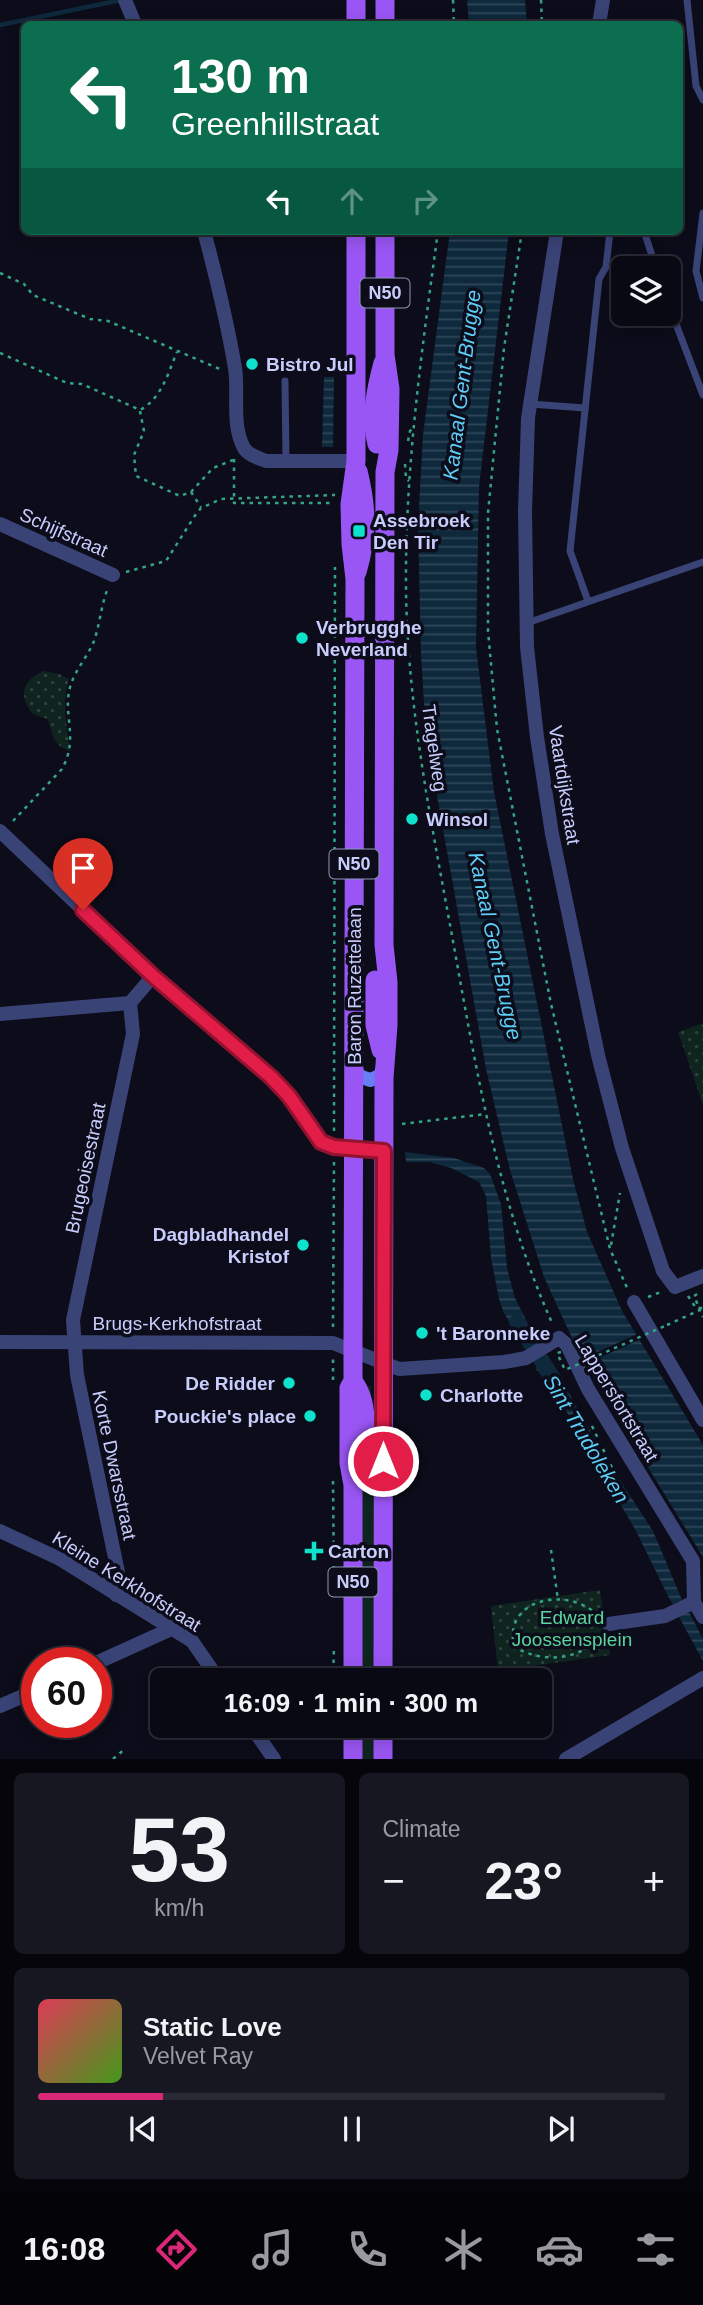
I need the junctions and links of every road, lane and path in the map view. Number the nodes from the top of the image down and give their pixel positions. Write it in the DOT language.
graph roads {
  1 [pos="356,0"];
  2 [pos="385,0"];
  3 [pos="453,0"];
  4 [pos="541,0"];
  5 [pos="603,0"];
  6 [pos="687,0"];
  7 [pos="126,3"];
  8 [pos="134,21"];
  9 [pos="356,21"];
  10 [pos="385,21"];
  11 [pos="454,21"];
  12 [pos="541,21"];
  13 [pos="600,21"];
  14 [pos="703,100"];
  15 [pos="703,212"];
  16 [pos="205,235"];
  17 [pos="356,235"];
  18 [pos="385,235"];
  19 [pos="437,235"];
  20 [pos="555,235"];
  21 [pos="610,235"];
  22 [pos="645,235"];
  23 [pos="652,256"];
  24 [pos="0,273"];
  25 [pos="703,299"];
  26 [pos="677,326"];
  27 [pos="177,352"];
  28 [pos="0,353"];
  29 [pos="235,371"];
  30 [pos="285,381"];
  31 [pos="703,395"];
  32 [pos="530,404"];
  33 [pos="585,408"];
  34 [pos="140,410"];
  35 [pos="244,449"];
  36 [pos="233,460"];
  37 [pos="356,461"];
  38 [pos="286,462"];
  39 [pos="393,470"];
  40 [pos="409,481"];
  41 [pos="191,492"];
  42 [pos="234,498"];
  43 [pos="342,500"];
  44 [pos="201,508"];
  45 [pos="0,524"];
  46 [pos="703,562"];
  47 [pos="113,575"];
  48 [pos="355,579"];
  49 [pos="588,601"];
  50 [pos="526,623"];
  51 [pos="1,832"];
  52 [pos="153,976"];
  53 [pos="130,1003"];
  54 [pos="0,1014"];
  55 [pos="354,1065"];
  56 [pos="384,1065"];
  57 [pos="486,1114"];
  58 [pos="384,1126"];
  59 [pos="354,1149"];
  60 [pos="384,1151"];
  61 [pos="631,1177"];
  62 [pos="703,1276"];
  63 [pos="675,1287"];
  64 [pos="697,1294"];
  65 [pos="634,1302"];
  66 [pos="700,1311"];
  67 [pos="703,1317"];
  68 [pos="0,1342"];
  69 [pos="74,1342"];
  70 [pos="560,1345"];
  71 [pos="353,1351"];
  72 [pos="384,1363"];
  73 [pos="703,1420"];
  74 [pos="0,1531"];
  75 [pos="551,1550"];
  76 [pos="116,1595"];
  77 [pos="558,1600"];
  78 [pos="685,1606"];
  79 [pos="703,1617"];
  80 [pos="606,1624"];
  81 [pos="171,1629"];
  82 [pos="112,1656"];
  83 [pos="211,1668"];
  84 [pos="353,1668"];
  85 [pos="383,1668"];
  86 [pos="698,1681"];
  87 [pos="21,1697"];
  88 [pos="0,1706"];
  89 [pos="259,1738"];
  90 [pos="353,1738"];
  91 [pos="383,1738"];
  92 [pos="125,1749"];
  93 [pos="113,1759"];
  94 [pos="274,1759"];
  95 [pos="353,1759"];
  96 [pos="383,1759"];
  97 [pos="566,1759"];
  1 -- 9 [label="main road"];
  2 -- 10 [label="main road"];
  3 -- 11 [label="path"];
  4 -- 12 [label="path"];
  5 -- 13 [label="street"];
  6 -- 14 [label="lane"];
  7 -- 8 [label="street"];
  15 -- 25 [label="lane"];
  16 -- 29 [label="street"];
  17 -- 37 [label="main road, Baron Ruzettelaan / N50"];
  18 -- 39 [label="main road, Baron Ruzettelaan / N50"];
  19 -- 40 [label="path, Tragelweg"];
  20 -- 32 [label="street, Vaartdijkstraat"];
  21 -- 33 [label="lane"];
  22 -- 23 [label="lane"];
  24 -- 27 [label="path"];
  26 -- 31 [label="lane"];
  27 -- 29 [label="path"];
  27 -- 34 [label="path"];
  28 -- 34 [label="path"];
  29 -- 35 [label="street"];
  30 -- 38 [label="lane"];
  32 -- 33 [label="lane"];
  32 -- 50 [label="street, Vaartdijkstraat"];
  33 -- 49 [label="lane"];
  34 -- 41 [label="path"];
  35 -- 36 [label="path"];
  35 -- 38 [label="street"];
  36 -- 41 [label="path"];
  36 -- 42 [label="path"];
  37 -- 38 [label="street"];
  37 -- 43 [label="main road, Baron Ruzettelaan / N50"];
  37 -- 48 [label="main road, Baron Ruzettelaan / N50"];
  39 -- 40 [label="path"];
  39 -- 56 [label="main road, Baron Ruzettelaan / N50"];
  40 -- 57 [label="path, Tragelweg"];
  41 -- 44 [label="path"];
  42 -- 43 [label="path"];
  42 -- 43 [label="path"];
  42 -- 44 [label="path"];
  43 -- 48 [label="main road, Baron Ruzettelaan / N50"];
  44 -- 47 [label="path"];
  45 -- 47 [label="street, Schijfstraat"];
  46 -- 49 [label="lane"];
  47 -- 51 [label="path"];
  48 -- 55 [label="main road, Baron Ruzettelaan / N50"];
  49 -- 50 [label="lane"];
  50 -- 61 [label="street, Vaartdijkstraat"];
  51 -- 52 [label="street"];
  52 -- 53 [label="street"];
  52 -- 59 [label="street"];
  53 -- 54 [label="street"];
  53 -- 69 [label="street, Brugeoisestraat"];
  55 -- 56 [label="main road"];
  55 -- 59 [label="main road, Baron Ruzettelaan / N50"];
  56 -- 58 [label="main road, Baron Ruzettelaan / N50"];
  57 -- 58 [label="path"];
  57 -- 70 [label="path, Tragelweg"];
  58 -- 60 [label="main road, Baron Ruzettelaan / N50"];
  59 -- 60 [label="street"];
  59 -- 71 [label="main road, Baron Ruzettelaan / N50"];
  60 -- 72 [label="main road, Baron Ruzettelaan / N50"];
  61 -- 63 [label="street, Vaartdijkstraat"];
  61 -- 65 [label="path"];
  62 -- 63 [label="street"];
  63 -- 65 [label="path"];
  64 -- 66 [label="path, bridge"];
  65 -- 73 [label="street"];
  66 -- 67 [label="path, bridge"];
  66 -- 70 [label="path, Tragelweg, bridge"];
  68 -- 69 [label="street, Brugs-Kerkhofstraat"];
  69 -- 71 [label="street, Brugs-Kerkhofstraat"];
  69 -- 76 [label="street, Korte Dwarsstraat"];
  70 -- 72 [label="street, Lappersfortstraat"];
  70 -- 78 [label="street, Lappersfortstraat"];
  71 -- 72 [label="street"];
  71 -- 84 [label="main road, Baron Ruzettelaan / N50"];
  72 -- 85 [label="main road, Baron Ruzettelaan / N50"];
  74 -- 76 [label="street, Kleine Kerkhofstraat"];
  75 -- 77 [label="path"];
  76 -- 81 [label="street, Kleine Kerkhofstraat"];
  77 -- 80 [label="path"];
  77 -- 80 [label="path"];
  78 -- 79 [label="street"];
  78 -- 80 [label="street"];
  81 -- 82 [label="street"];
  81 -- 83 [label="street, Kleine Kerkhofstraat"];
  86 -- 97 [label="street"];
  87 -- 88 [label="street"];
  89 -- 94 [label="street"];
  90 -- 95 [label="main road"];
  91 -- 96 [label="main road"];
  92 -- 93 [label="path"];
}
